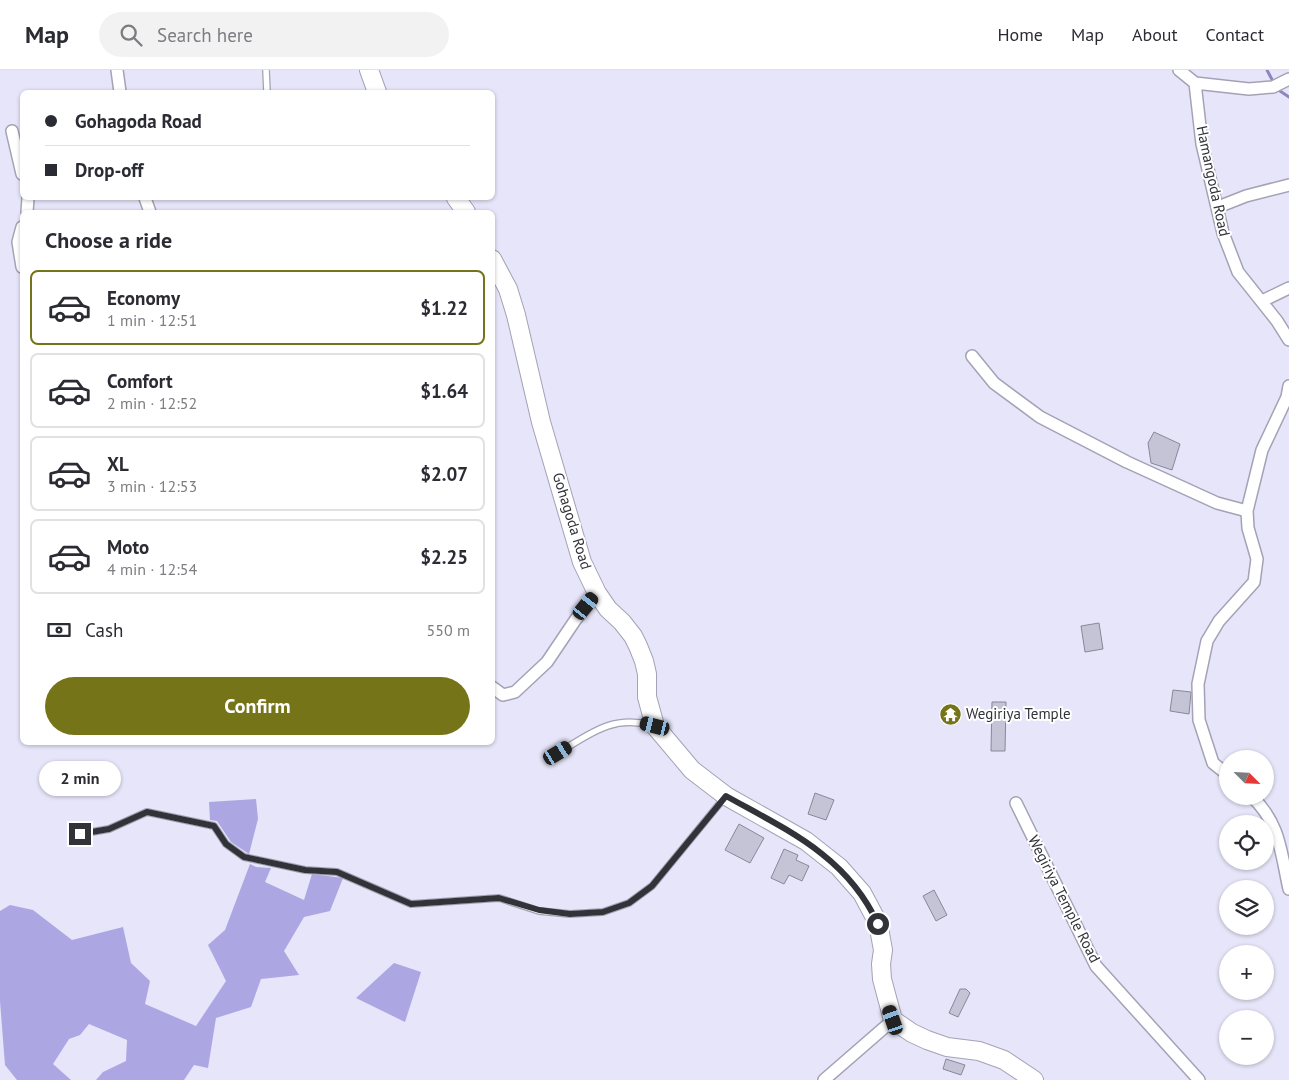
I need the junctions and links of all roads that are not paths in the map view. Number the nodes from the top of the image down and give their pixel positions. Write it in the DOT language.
graph roads {
  1 [pos="117,70"];
  2 [pos="266,70"];
  3 [pos="369,70"];
  4 [pos="1180,70"];
  5 [pos="1289,79"];
  6 [pos="1195,83"];
  7 [pos="120,90"];
  8 [pos="267,90"];
  9 [pos="376,90"];
  10 [pos="12,131"];
  11 [pos="20,165"];
  12 [pos="1289,185"];
  13 [pos="1218,207"];
  14 [pos="20,234"];
  15 [pos="20,254"];
  16 [pos="495,265"];
  17 [pos="1289,288"];
  18 [pos="1262,301"];
  19 [pos="1289,340"];
  20 [pos="972,356"];
  21 [pos="1289,386"];
  22 [pos="1248,511"];
  23 [pos="597,593"];
  24 [pos="495,689"];
  25 [pos="655,726"];
  26 [pos="558,753"];
  27 [pos="1219,767"];
  28 [pos="726,796"];
  29 [pos="1016,803"];
  30 [pos="1260,805"];
  31 [pos="80,834"];
  32 [pos="1289,889"];
  33 [pos="893,1020"];
  34 [pos="824,1080"];
  35 [pos="1034,1080"];
  36 [pos="1200,1080"];
  1 -- 7 [label="street"];
  2 -- 8 [label="lane"];
  3 -- 9 [label="main road"];
  4 -- 6 [label="street"];
  5 -- 6 [label="street"];
  6 -- 13 [label="street, Hamangoda Road"];
  10 -- 11 [label="street"];
  12 -- 13 [label="street"];
  13 -- 18 [label="street, Hamangoda Road"];
  14 -- 15 [label="street"];
  16 -- 23 [label="main road, Gohagoda Road"];
  17 -- 18 [label="street"];
  18 -- 19 [label="street, Hamangoda Road"];
  20 -- 22 [label="street"];
  21 -- 22 [label="street"];
  22 -- 27 [label="street"];
  23 -- 24 [label="street"];
  23 -- 25 [label="main road, Gohagoda Road"];
  25 -- 26 [label="lane"];
  25 -- 28 [label="main road, Gohagoda Road"];
  28 -- 31 [label="lane"];
  28 -- 33 [label="main road, Gohagoda Road"];
  29 -- 36 [label="street, Wegiriya Temple Road"];
  30 -- 32 [label="street"];
  33 -- 34 [label="street"];
  33 -- 35 [label="main road"];
}
